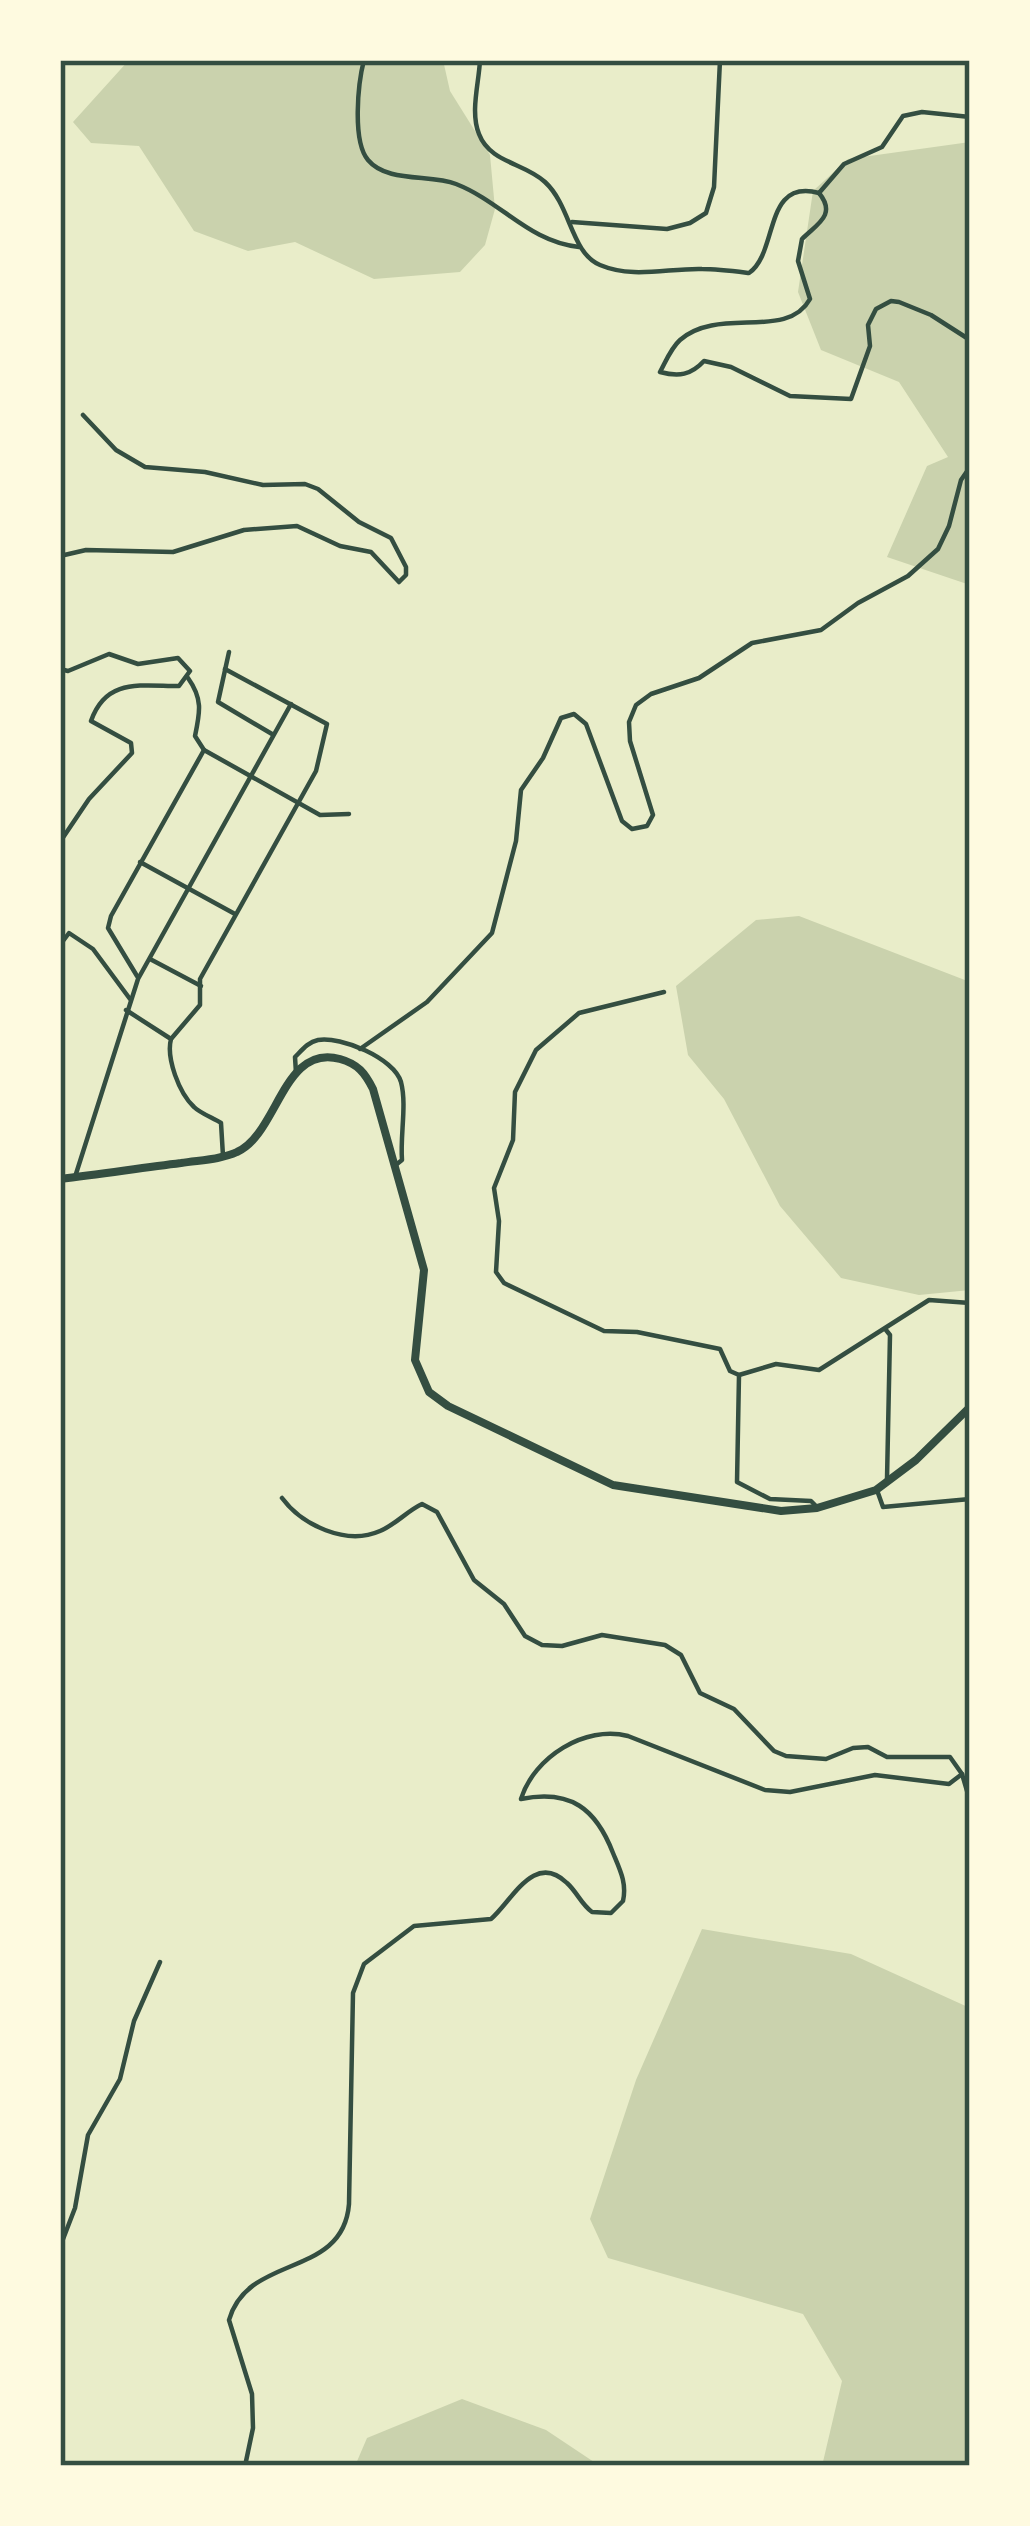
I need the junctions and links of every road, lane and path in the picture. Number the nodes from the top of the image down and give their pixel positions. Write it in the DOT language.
graph roads {
  1 [pos="364,60"];
  2 [pos="480,60"];
  3 [pos="720,60"];
  4 [pos="970,117"];
  5 [pos="819,193"];
  6 [pos="572,222"];
  7 [pos="579,247"];
  8 [pos="970,340"];
  9 [pos="83,415"];
  10 [pos="970,467"];
  11 [pos="60,556"];
  12 [pos="229,652"];
  13 [pos="60,669"];
  14 [pos="225,669"];
  15 [pos="188,678"];
  16 [pos="291,704"];
  17 [pos="272,734"];
  18 [pos="204,750"];
  19 [pos="250,777"];
  20 [pos="300,803"];
  21 [pos="349,814"];
  22 [pos="60,842"];
  23 [pos="140,862"];
  24 [pos="189,889"];
  25 [pos="236,915"];
  26 [pos="60,945"];
  27 [pos="150,959"];
  28 [pos="138,979"];
  29 [pos="201,986"];
  30 [pos="664,992"];
  31 [pos="130,999"];
  32 [pos="126,1010"];
  33 [pos="170,1039"];
  34 [pos="359,1049"];
  35 [pos="296,1073"];
  36 [pos="223,1157"];
  37 [pos="396,1165"];
  38 [pos="75,1177"];
  39 [pos="60,1179"];
  40 [pos="970,1304"];
  41 [pos="886,1330"];
  42 [pos="739,1376"];
  43 [pos="970,1407"];
  44 [pos="887,1483"];
  45 [pos="876,1490"];
  46 [pos="282,1498"];
  47 [pos="970,1498"];
  48 [pos="817,1508"];
  49 [pos="962,1774"];
  50 [pos="970,1801"];
  51 [pos="970,1815"];
  52 [pos="970,1829"];
  53 [pos="160,1962"];
  54 [pos="60,2247"];
  55 [pos="245,2466"];
  1 -- 7 [label="street"];
  2 -- 6 [label="street"];
  3 -- 6 [label="street"];
  4 -- 5 [label="street"];
  5 -- 7 [label="street"];
  5 -- 8 [label="street"];
  6 -- 7 [label="street"];
  9 -- 11 [label="street"];
  10 -- 34 [label="street"];
  12 -- 14 [label="street"];
  13 -- 15 [label="street"];
  14 -- 16 [label="street"];
  14 -- 17 [label="street"];
  15 -- 18 [label="street"];
  15 -- 22 [label="street"];
  16 -- 17 [label="street"];
  16 -- 20 [label="street"];
  17 -- 19 [label="street"];
  18 -- 19 [label="street"];
  18 -- 23 [label="street"];
  19 -- 20 [label="street"];
  19 -- 24 [label="street"];
  20 -- 21 [label="street"];
  20 -- 25 [label="street"];
  23 -- 24 [label="street"];
  23 -- 28 [label="street"];
  24 -- 25 [label="street"];
  24 -- 27 [label="street"];
  25 -- 29 [label="street"];
  26 -- 31 [label="street"];
  27 -- 28 [label="street"];
  27 -- 29 [label="street"];
  28 -- 31 [label="street"];
  29 -- 33 [label="street"];
  30 -- 42 [label="street"];
  31 -- 32 [label="street"];
  32 -- 33 [label="street"];
  32 -- 38 [label="street"];
  33 -- 36 [label="street"];
  34 -- 35 [label="street"];
  34 -- 37 [label="street"];
  35 -- 36 [label="highway"];
  35 -- 37 [label="highway"];
  36 -- 38 [label="highway"];
  37 -- 48 [label="highway"];
  38 -- 39 [label="highway"];
  40 -- 41 [label="street"];
  41 -- 42 [label="street"];
  41 -- 44 [label="street"];
  42 -- 48 [label="street"];
  43 -- 44 [label="highway"];
  44 -- 45 [label="highway"];
  45 -- 47 [label="street"];
  45 -- 48 [label="highway"];
  46 -- 49 [label="street"];
  49 -- 50 [label="street"];
  49 -- 55 [label="street"];
  51 -- 52 [label="street"];
  53 -- 54 [label="street"];
}
